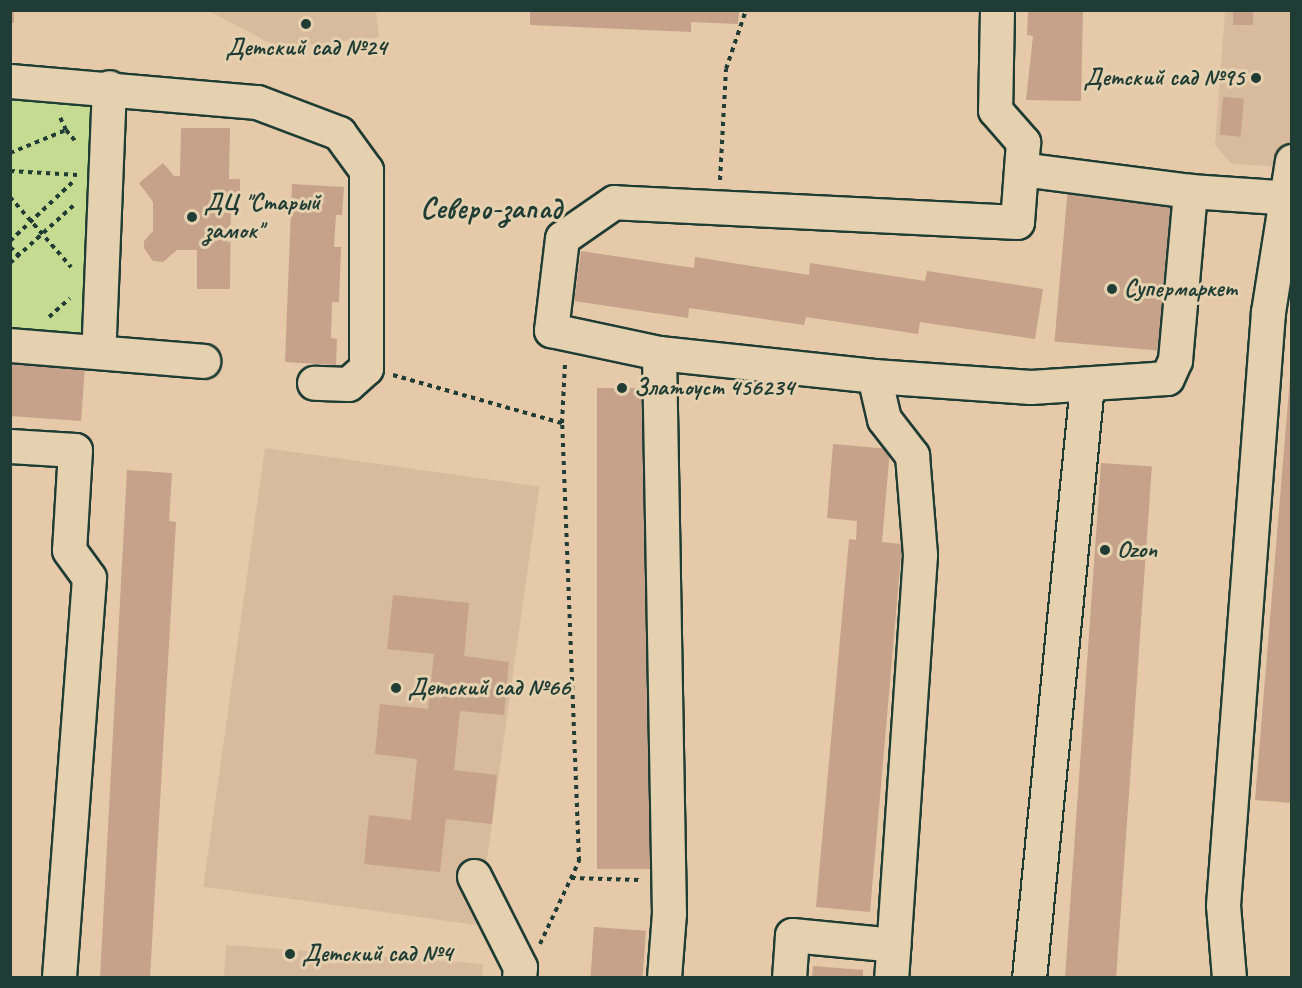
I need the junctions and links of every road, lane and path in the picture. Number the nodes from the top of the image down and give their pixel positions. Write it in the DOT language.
graph roads {
  1 [pos="746,10"];
  2 [pos="997,10"];
  3 [pos="10,81"];
  4 [pos="109,87"];
  5 [pos="57,111"];
  6 [pos="10,153"];
  7 [pos="1292,160"];
  8 [pos="1021,169"];
  9 [pos="10,171"];
  10 [pos="93,175"];
  11 [pos="1190,191"];
  12 [pos="10,197"];
  13 [pos="1288,198"];
  14 [pos="718,208"];
  15 [pos="31,221"];
  16 [pos="42,234"];
  17 [pos="10,241"];
  18 [pos="10,247"];
  19 [pos="19,255"];
  20 [pos="10,263"];
  21 [pos="94,277"];
  22 [pos="40,326"];
  23 [pos="566,333"];
  24 [pos="99,335"];
  25 [pos="10,345"];
  26 [pos="659,352"];
  27 [pos="203,361"];
  28 [pos="366,368"];
  29 [pos="874,376"];
  30 [pos="314,383"];
  31 [pos="1087,384"];
  32 [pos="562,423"];
  33 [pos="10,446"];
  34 [pos="474,876"];
  35 [pos="571,878"];
  36 [pos="668,881"];
  37 [pos="894,945"];
  38 [pos="520,972"];
  39 [pos="59,978"];
  40 [pos="664,978"];
  41 [pos="789,978"];
  42 [pos="891,978"];
  43 [pos="1029,978"];
  44 [pos="1229,978"];
  1 -- 14 [label="path"];
  2 -- 8 [label="lane"];
  3 -- 4 [label="lane"];
  4 -- 10 [label="lane"];
  4 -- 28 [label="lane"];
  5 -- 6 [label="path"];
  7 -- 13 [label="lane"];
  8 -- 11 [label="lane"];
  8 -- 14 [label="lane"];
  9 -- 10 [label="path"];
  10 -- 15 [label="path"];
  10 -- 16 [label="path"];
  10 -- 21 [label="lane"];
  11 -- 13 [label="lane"];
  11 -- 31 [label="lane"];
  12 -- 15 [label="path"];
  13 -- 44 [label="lane"];
  14 -- 23 [label="lane"];
  15 -- 16 [label="path"];
  15 -- 17 [label="path"];
  16 -- 19 [label="path"];
  16 -- 21 [label="path"];
  18 -- 19 [label="path"];
  19 -- 20 [label="path"];
  21 -- 22 [label="path"];
  21 -- 24 [label="lane"];
  23 -- 26 [label="lane"];
  23 -- 32 [label="path"];
  25 -- 27 [label="lane"];
  26 -- 29 [label="lane"];
  26 -- 36 [label="lane"];
  28 -- 30 [label="lane"];
  28 -- 32 [label="path"];
  29 -- 31 [label="lane"];
  29 -- 37 [label="lane"];
  31 -- 43 [label="lane"];
  32 -- 35 [label="path"];
  33 -- 39 [label="lane"];
  34 -- 38 [label="lane"];
  35 -- 36 [label="path"];
  35 -- 38 [label="path"];
  36 -- 40 [label="lane"];
  37 -- 41 [label="lane"];
  37 -- 42 [label="lane"];
}
